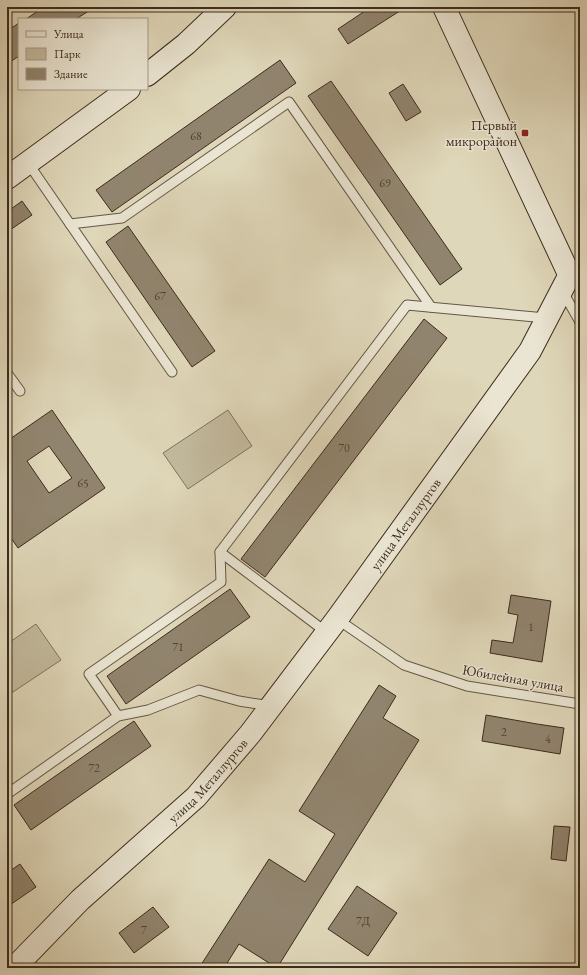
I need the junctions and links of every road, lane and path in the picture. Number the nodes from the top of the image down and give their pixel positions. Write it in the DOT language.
graph roads {
  1 [pos="225,7"];
  2 [pos="444,7"];
  3 [pos="148,74"];
  4 [pos="128,90"];
  5 [pos="28,163"];
  6 [pos="7,178"];
  7 [pos="70,224"];
  8 [pos="572,275"];
  9 [pos="431,307"];
  10 [pos="546,318"];
  11 [pos="580,322"];
  12 [pos="172,372"];
  13 [pos="7,373"];
  14 [pos="20,391"];
  15 [pos="220,552"];
  16 [pos="331,625"];
  17 [pos="580,704"];
  18 [pos="271,706"];
  19 [pos="118,716"];
  20 [pos="10,792"];
  21 [pos="14,968"];
  1 -- 3 [label="street"];
  2 -- 8 [label="street"];
  4 -- 5 [label="street"];
  5 -- 6 [label="street"];
  5 -- 7 [label="lane"];
  7 -- 9 [label="lane"];
  7 -- 12 [label="lane"];
  8 -- 10 [label="street, улица Металлургов"];
  8 -- 11 [label="lane"];
  9 -- 10 [label="lane"];
  9 -- 15 [label="lane"];
  10 -- 16 [label="street, улица Металлургов"];
  13 -- 14 [label="lane"];
  15 -- 16 [label="lane, Юбилейная улица"];
  15 -- 19 [label="lane"];
  16 -- 17 [label="lane, Юбилейная улица"];
  16 -- 18 [label="street, улица Металлургов"];
  18 -- 19 [label="lane"];
  18 -- 21 [label="street, улица Металлургов"];
  19 -- 20 [label="lane"];
}
